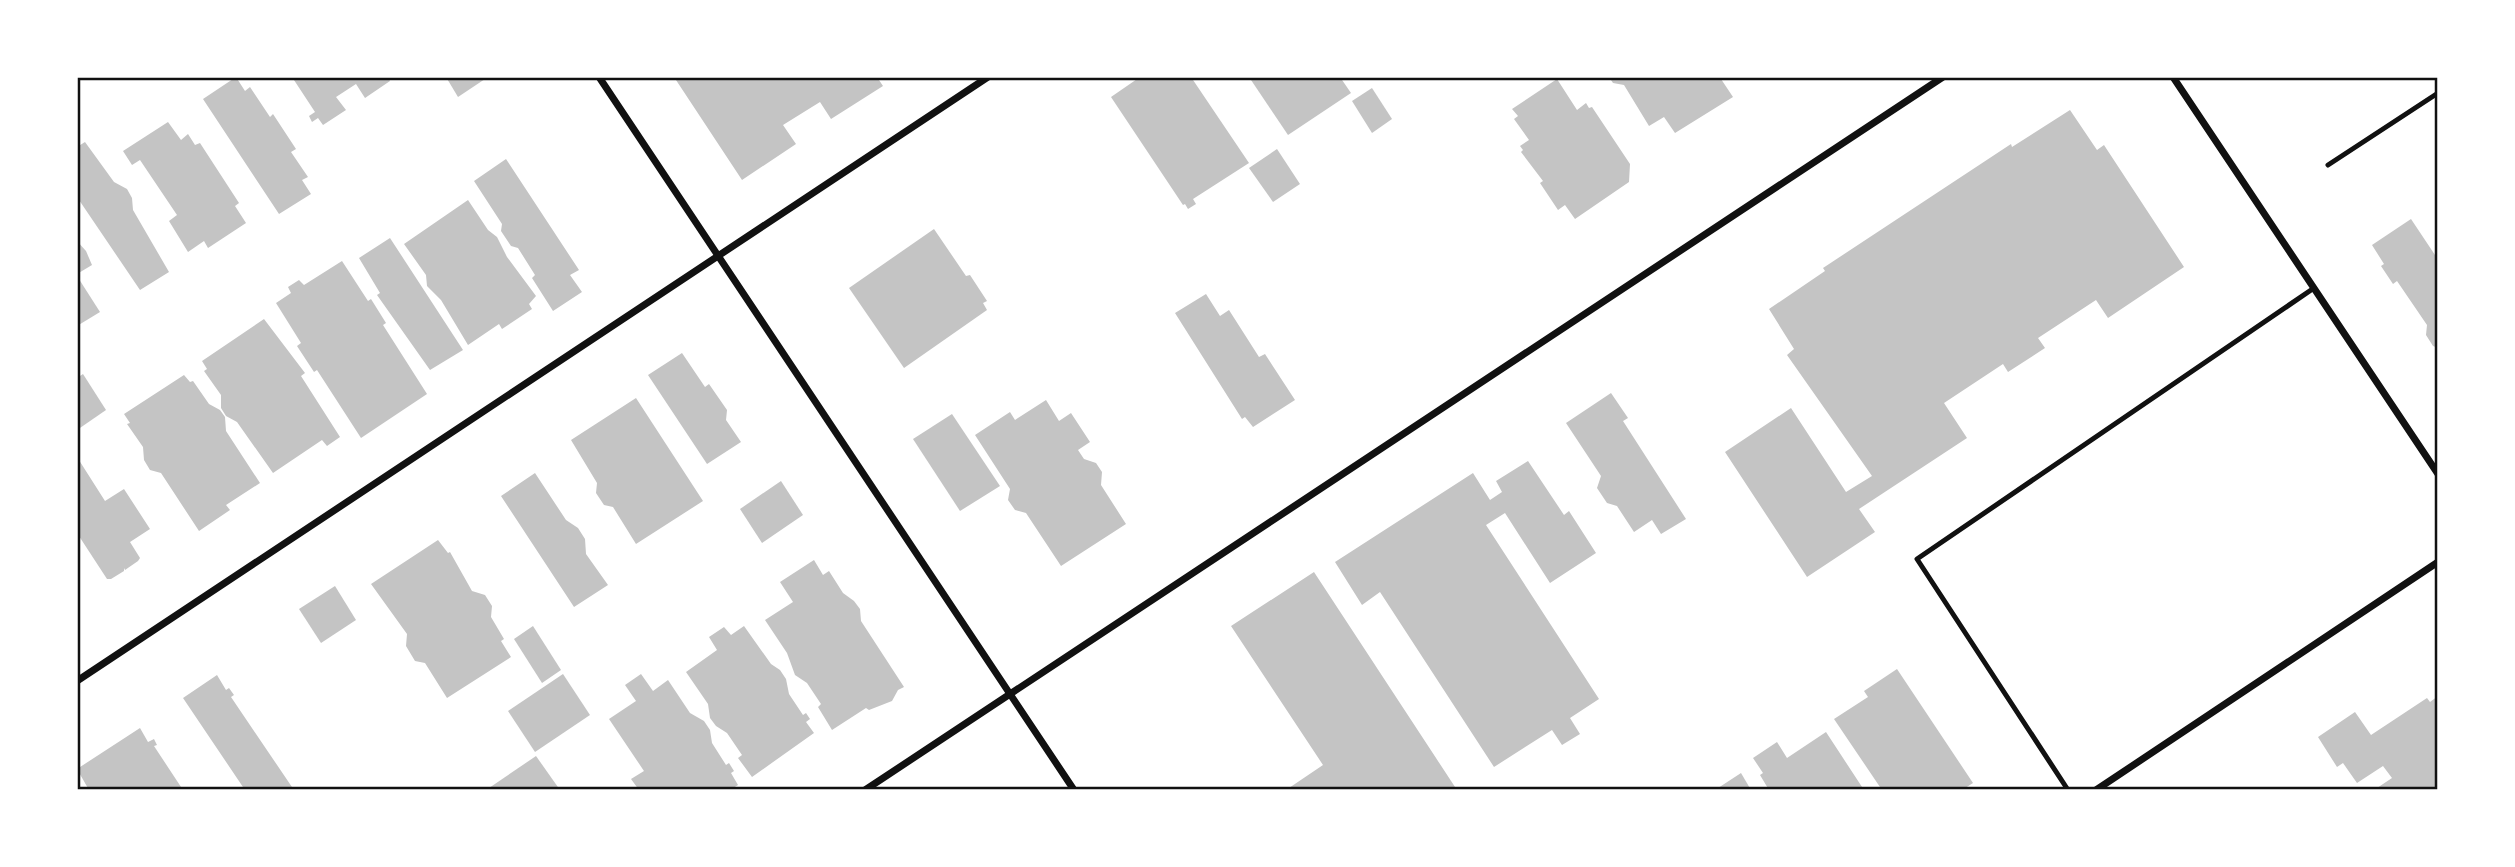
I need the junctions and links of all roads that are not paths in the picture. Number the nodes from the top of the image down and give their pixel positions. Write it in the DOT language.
graph roads {
  1 [pos="599,77"];
  2 [pos="988,77"];
  3 [pos="1943,77"];
  4 [pos="2173,77"];
  5 [pos="2438,93"];
  6 [pos="2328,165"];
  7 [pos="719,255"];
  8 [pos="2314,288"];
  9 [pos="2438,474"];
  10 [pos="2438,562"];
  11 [pos="77,681"];
  12 [pos="1011,693"];
  13 [pos="865,790"];
  14 [pos="1074,790"];
  15 [pos="2068,790"];
  16 [pos="2096,790"];
  1 -- 7 [label="street"];
  2 -- 7 [label="street"];
  3 -- 12 [label="street"];
  4 -- 8 [label="street"];
  5 -- 6 [label="lane"];
  7 -- 11 [label="street"];
  7 -- 12 [label="street"];
  8 -- 9 [label="street"];
  8 -- 15 [label="lane"];
  10 -- 16 [label="street"];
  12 -- 13 [label="street"];
  12 -- 14 [label="street"];
}
